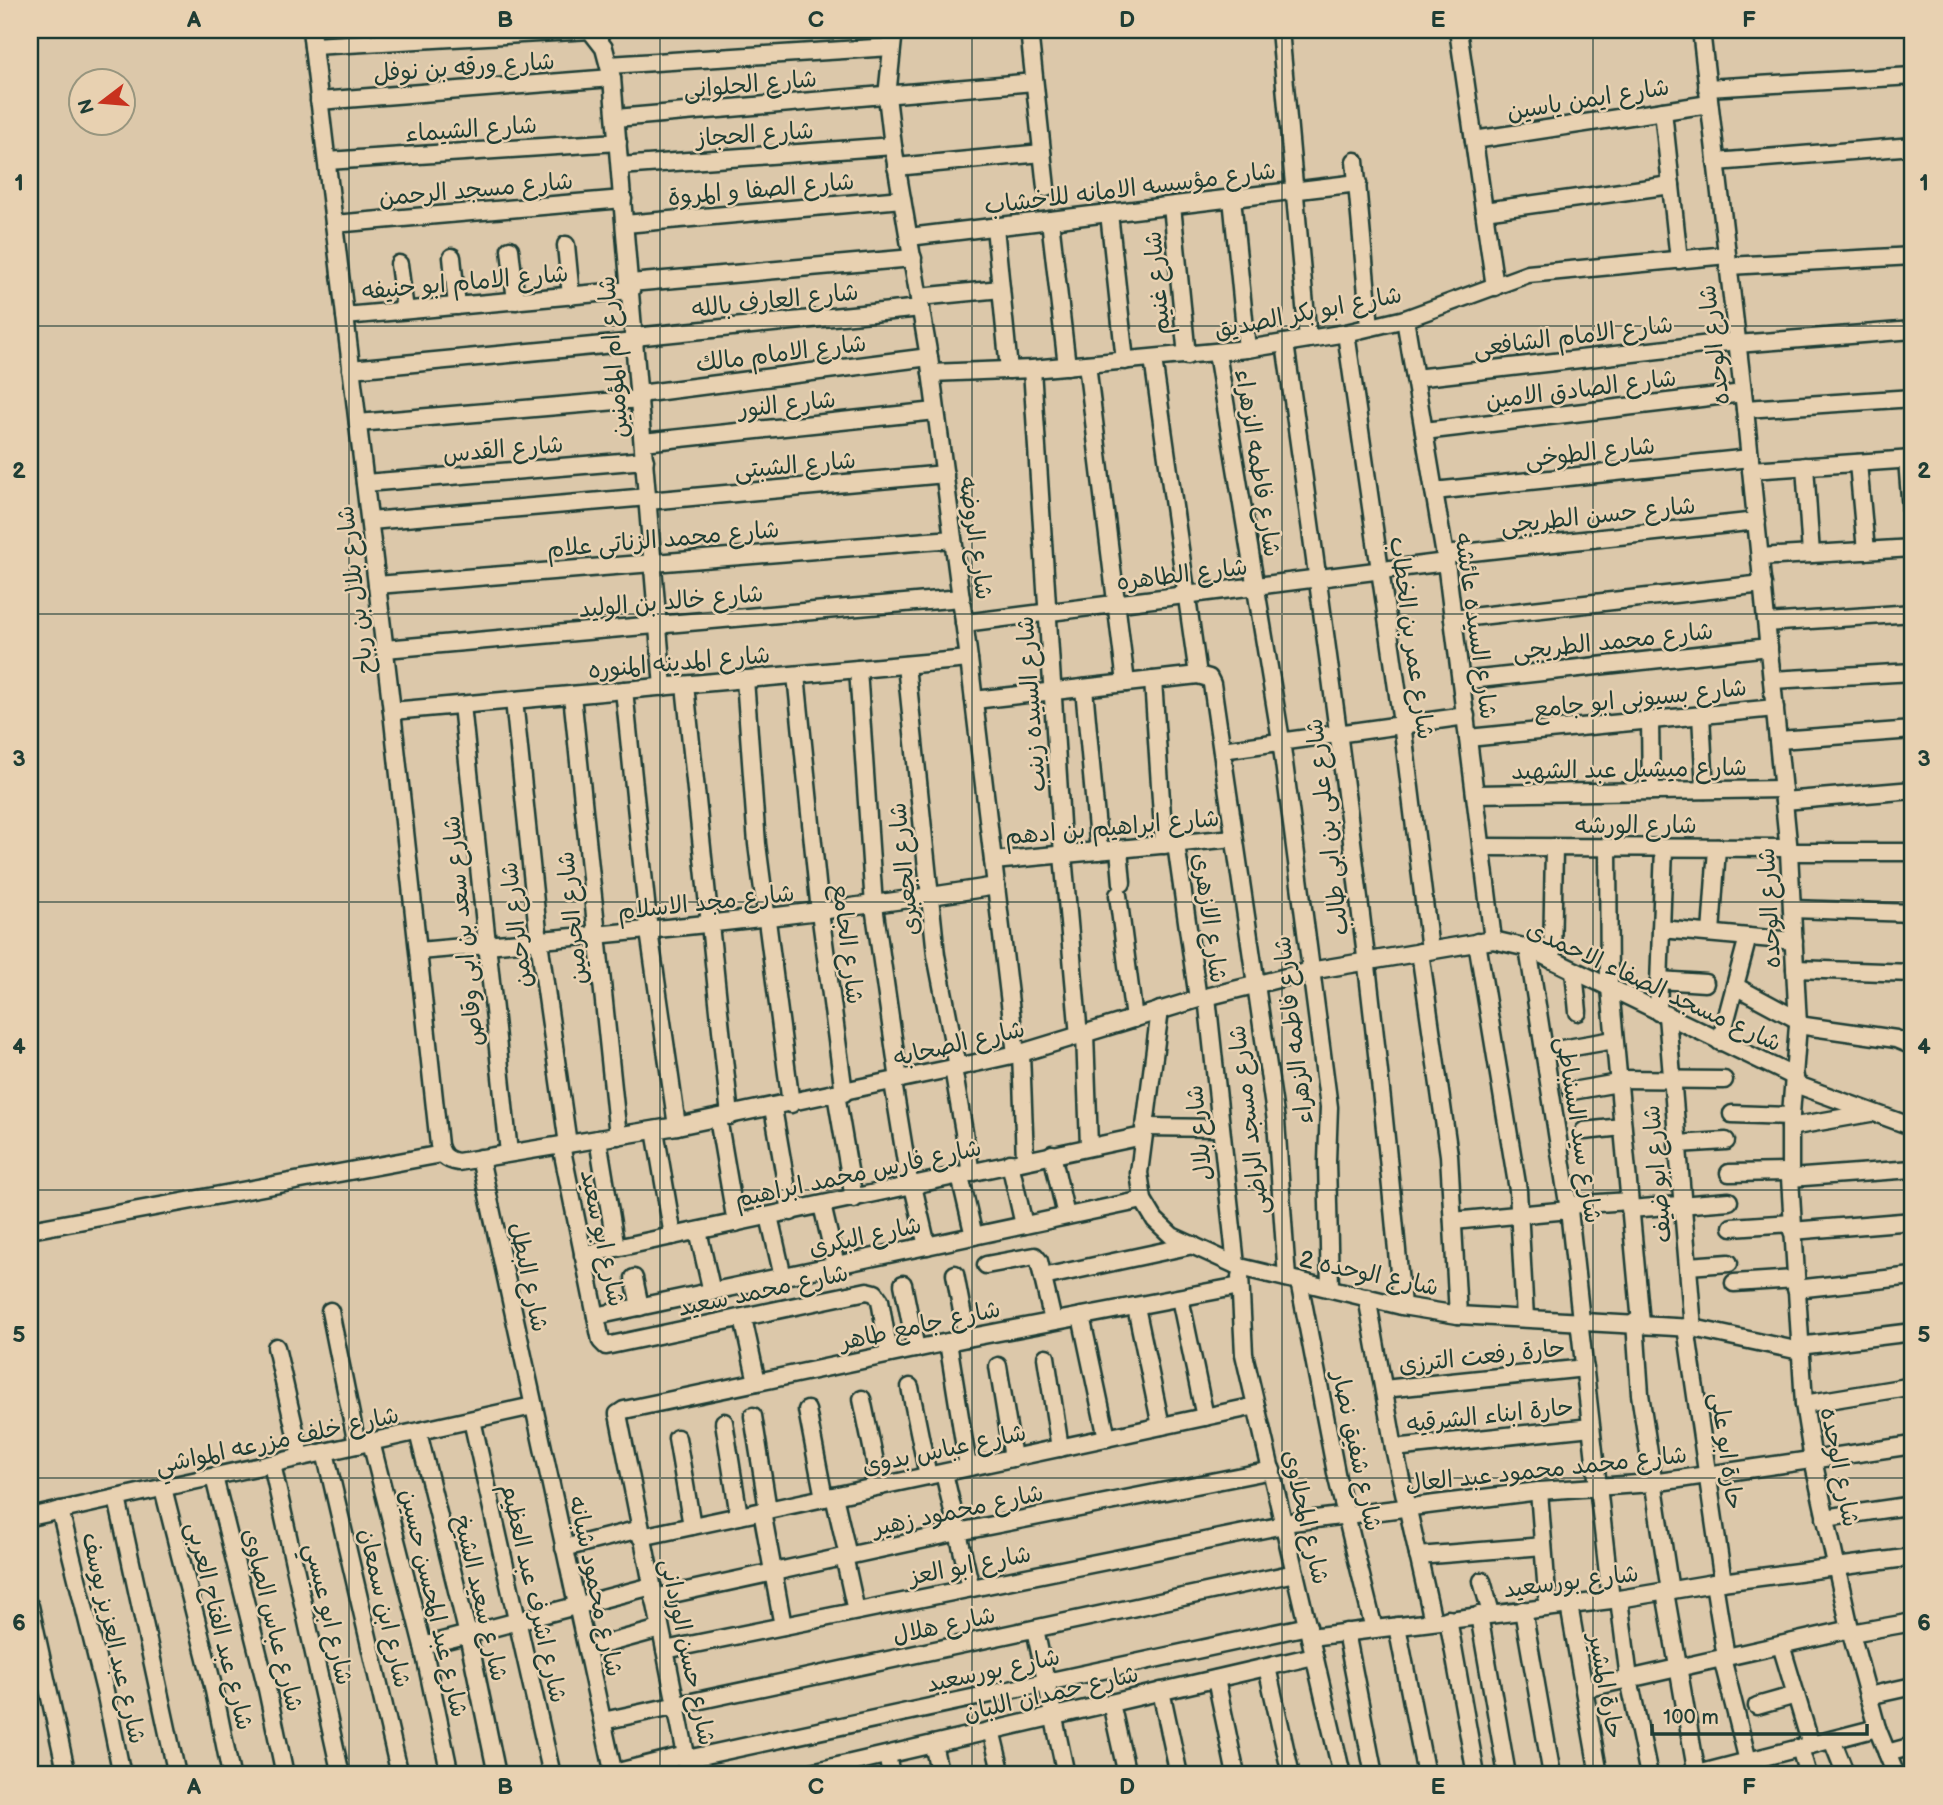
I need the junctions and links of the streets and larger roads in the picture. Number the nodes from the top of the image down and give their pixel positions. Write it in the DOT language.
graph roads {
  1 [pos="591,30"];
  2 [pos="894,30"];
  3 [pos="1029,30"];
  4 [pos="1280,30"];
  5 [pos="1458,30"];
  6 [pos="1701,30"];
  7 [pos="312,38"];
  8 [pos="891,47"];
  9 [pos="611,72"];
  10 [pos="1913,76"];
  11 [pos="1034,82"];
  12 [pos="887,96"];
  13 [pos="1708,96"];
  14 [pos="319,101"];
  15 [pos="1663,111"];
  16 [pos="616,118"];
  17 [pos="1474,140"];
  18 [pos="618,142"];
  19 [pos="892,146"];
  20 [pos="1913,146"];
  21 [pos="1042,153"];
  22 [pos="327,161"];
  23 [pos="1355,161"];
  24 [pos="1716,162"];
  25 [pos="620,166"];
  26 [pos="896,167"];
  27 [pos="1357,183"];
  28 [pos="1671,185"];
  29 [pos="1046,188"];
  30 [pos="1295,191"];
  31 [pos="1232,198"];
  32 [pos="623,199"];
  33 [pos="902,199"];
  34 [pos="1172,206"];
  35 [pos="1484,211"];
  36 [pos="1110,213"];
  37 [pos="1050,220"];
  38 [pos="334,224"];
  39 [pos="625,224"];
  40 [pos="995,227"];
  41 [pos="909,237"];
  42 [pos="566,245"];
  43 [pos="510,249"];
  44 [pos="1913,256"];
  45 [pos="452,257"];
  46 [pos="912,258"];
  47 [pos="1679,260"];
  48 [pos="1728,261"];
  49 [pos="399,264"];
  50 [pos="630,287"];
  51 [pos="1495,287"];
  52 [pos="1001,289"];
  53 [pos="571,296"];
  54 [pos="516,301"];
  55 [pos="920,302"];
  56 [pos="457,306"];
  57 [pos="405,310"];
  58 [pos="345,316"];
  59 [pos="1405,319"];
  60 [pos="1370,327"];
  61 [pos="1913,330"];
  62 [pos="1346,333"];
  63 [pos="1308,339"];
  64 [pos="635,340"];
  65 [pos="1737,342"];
  66 [pos="1285,343"];
  67 [pos="1247,349"];
  68 [pos="1217,353"];
  69 [pos="1187,356"];
  70 [pos="1153,359"];
  71 [pos="1125,361"];
  72 [pos="1087,364"];
  73 [pos="930,365"];
  74 [pos="1067,366"];
  75 [pos="351,369"];
  76 [pos="1032,369"];
  77 [pos="1009,370"];
  78 [pos="1415,378"];
  79 [pos="640,397"];
  80 [pos="1913,398"];
  81 [pos="1744,401"];
  82 [pos="936,411"];
  83 [pos="358,423"];
  84 [pos="1424,431"];
  85 [pos="643,442"];
  86 [pos="1910,459"];
  87 [pos="645,460"];
  88 [pos="1858,463"];
  89 [pos="1750,464"];
  90 [pos="1805,466"];
  91 [pos="945,474"];
  92 [pos="365,483"];
  93 [pos="1434,491"];
  94 [pos="648,499"];
  95 [pos="370,521"];
  96 [pos="1756,521"];
  97 [pos="1913,537"];
  98 [pos="953,538"];
  99 [pos="1913,548"];
  100 [pos="1866,551"];
  101 [pos="1811,554"];
  102 [pos="1760,557"];
  103 [pos="1446,559"];
  104 [pos="653,563"];
  105 [pos="1380,573"];
  106 [pos="1318,580"];
  107 [pos="377,584"];
  108 [pos="1763,584"];
  109 [pos="1256,588"];
  110 [pos="1186,596"];
  111 [pos="961,598"];
  112 [pos="1116,604"];
  113 [pos="1048,613"];
  114 [pos="1913,613"];
  115 [pos="1453,619"];
  116 [pos="1767,622"];
  117 [pos="964,623"];
  118 [pos="658,625"];
  119 [pos="1769,647"];
  120 [pos="385,649"];
  121 [pos="970,659"];
  122 [pos="906,665"];
  123 [pos="858,669"];
  124 [pos="1913,672"];
  125 [pos="796,675"];
  126 [pos="1198,675"];
  127 [pos="745,679"];
  128 [pos="1153,680"];
  129 [pos="1772,680"];
  130 [pos="1461,681"];
  131 [pos="1126,683"];
  132 [pos="685,685"];
  133 [pos="663,687"];
  134 [pos="1084,688"];
  135 [pos="624,690"];
  136 [pos="1054,691"];
  137 [pos="572,695"];
  138 [pos="514,700"];
  139 [pos="974,700"];
  140 [pos="462,705"];
  141 [pos="1775,708"];
  142 [pos="392,711"];
  143 [pos="1701,715"];
  144 [pos="1465,716"];
  145 [pos="1650,720"];
  146 [pos="1402,723"];
  147 [pos="1913,730"];
  148 [pos="1339,731"];
  149 [pos="1468,738"];
  150 [pos="1281,740"];
  151 [pos="1779,740"];
  152 [pos="1222,750"];
  153 [pos="1705,790"];
  154 [pos="1913,790"];
  155 [pos="1651,791"];
  156 [pos="1475,794"];
  157 [pos="1784,795"];
  158 [pos="1234,838"];
  159 [pos="1170,844"];
  160 [pos="1482,848"];
  161 [pos="1554,848"];
  162 [pos="1608,848"];
  163 [pos="1664,848"];
  164 [pos="1717,848"];
  165 [pos="1119,849"];
  166 [pos="1789,850"];
  167 [pos="1099,851"];
  168 [pos="1913,852"];
  169 [pos="1063,855"];
  170 [pos="993,861"];
  171 [pos="996,886"];
  172 [pos="929,897"];
  173 [pos="874,906"];
  174 [pos="1792,909"];
  175 [pos="820,912"];
  176 [pos="1913,913"];
  177 [pos="766,919"];
  178 [pos="709,925"];
  179 [pos="1661,929"];
  180 [pos="649,932"];
  181 [pos="1711,933"];
  182 [pos="597,936"];
  183 [pos="1748,937"];
  184 [pos="1794,940"];
  185 [pos="539,941"];
  186 [pos="1485,941"];
  187 [pos="487,945"];
  188 [pos="1528,948"];
  189 [pos="419,951"];
  190 [pos="1425,951"];
  191 [pos="1552,960"];
  192 [pos="1366,961"];
  193 [pos="1795,969"];
  194 [pos="1310,971"];
  195 [pos="1574,971"];
  196 [pos="1913,973"];
  197 [pos="1659,979"];
  198 [pos="1705,983"];
  199 [pos="1255,984"];
  200 [pos="1735,986"];
  201 [pos="1609,988"];
  202 [pos="1203,998"];
  203 [pos="1160,1010"];
  204 [pos="1578,1012"];
  205 [pos="1662,1014"];
  206 [pos="1134,1019"];
  207 [pos="1798,1023"];
  208 [pos="1082,1035"];
  209 [pos="1614,1040"];
  210 [pos="1720,1042"];
  211 [pos="1913,1046"];
  212 [pos="1544,1052"];
  213 [pos="1019,1054"];
  214 [pos="956,1068"];
  215 [pos="1672,1079"];
  216 [pos="1724,1080"];
  217 [pos="1795,1080"];
  218 [pos="896,1081"];
  219 [pos="1618,1081"];
  220 [pos="1572,1091"];
  221 [pos="1815,1091"];
  222 [pos="840,1094"];
  223 [pos="791,1104"];
  224 [pos="773,1108"];
  225 [pos="1873,1112"];
  226 [pos="1732,1114"];
  227 [pos="724,1117"];
  228 [pos="1790,1122"];
  229 [pos="1818,1122"];
  230 [pos="677,1126"];
  231 [pos="1622,1127"];
  232 [pos="1913,1127"];
  233 [pos="1222,1128"];
  234 [pos="655,1130"];
  235 [pos="1584,1131"];
  236 [pos="1143,1132"];
  237 [pos="618,1136"];
  238 [pos="598,1139"];
  239 [pos="1726,1141"];
  240 [pos="564,1144"];
  241 [pos="1677,1144"];
  242 [pos="1089,1146"];
  243 [pos="441,1149"];
  244 [pos="509,1153"];
  245 [pos="1052,1154"];
  246 [pos="480,1158"];
  247 [pos="1017,1161"];
  248 [pos="1913,1169"];
  249 [pos="1729,1172"];
  250 [pos="966,1174"];
  251 [pos="1790,1175"];
  252 [pos="912,1186"];
  253 [pos="854,1199"];
  254 [pos="1143,1200"];
  255 [pos="1729,1201"];
  256 [pos="822,1205"];
  257 [pos="1630,1205"];
  258 [pos="1683,1205"];
  259 [pos="1569,1208"];
  260 [pos="791,1212"];
  261 [pos="1519,1215"];
  262 [pos="769,1216"];
  263 [pos="1066,1216"];
  264 [pos="1452,1221"];
  265 [pos="1913,1221"];
  266 [pos="736,1223"];
  267 [pos="1024,1225"];
  268 [pos="1732,1227"];
  269 [pos="1792,1227"];
  270 [pos="30,1230"];
  271 [pos="698,1231"];
  272 [pos="974,1236"];
  273 [pos="673,1237"];
  274 [pos="1193,1245"];
  275 [pos="927,1246"];
  276 [pos="616,1248"];
  277 [pos="583,1255"];
  278 [pos="1729,1263"];
  279 [pos="836,1265"];
  280 [pos="986,1265"];
  281 [pos="1238,1266"];
  282 [pos="1688,1266"];
  283 [pos="955,1274"];
  284 [pos="1913,1276"];
  285 [pos="783,1277"];
  286 [pos="1043,1277"];
  287 [pos="634,1278"];
  288 [pos="1293,1280"];
  289 [pos="1734,1283"];
  290 [pos="903,1284"];
  291 [pos="1796,1284"];
  292 [pos="1240,1286"];
  293 [pos="1330,1289"];
  294 [pos="712,1292"];
  295 [pos="1367,1297"];
  296 [pos="1180,1298"];
  297 [pos="1402,1306"];
  298 [pos="640,1307"];
  299 [pos="1136,1307"];
  300 [pos="330,1311"];
  301 [pos="1458,1315"];
  302 [pos="596,1316"];
  303 [pos="1082,1316"];
  304 [pos="743,1318"];
  305 [pos="1525,1318"];
  306 [pos="1580,1320"];
  307 [pos="1053,1321"];
  308 [pos="1638,1323"];
  309 [pos="1689,1327"];
  310 [pos="1913,1332"];
  311 [pos="968,1338"];
  312 [pos="601,1341"];
  313 [pos="948,1342"];
  314 [pos="276,1347"];
  315 [pos="1800,1348"];
  316 [pos="916,1349"];
  317 [pos="889,1354"];
  318 [pos="1046,1357"];
  319 [pos="998,1366"];
  320 [pos="1585,1368"];
  321 [pos="757,1382"];
  322 [pos="1913,1386"];
  323 [pos="910,1387"];
  324 [pos="1384,1389"];
  325 [pos="862,1399"];
  326 [pos="1804,1404"];
  327 [pos="533,1406"];
  328 [pos="1256,1406"];
  329 [pos="807,1409"];
  330 [pos="753,1416"];
  331 [pos="1205,1417"];
  332 [pos="472,1420"];
  333 [pos="724,1422"];
  334 [pos="1161,1426"];
  335 [pos="1591,1427"];
  336 [pos="418,1432"];
  337 [pos="677,1438"];
  338 [pos="1107,1438"];
  339 [pos="364,1443"];
  340 [pos="1913,1445"];
  341 [pos="1060,1448"];
  342 [pos="1394,1448"];
  343 [pos="324,1452"];
  344 [pos="301,1457"];
  345 [pos="1013,1458"];
  346 [pos="1812,1460"];
  347 [pos="272,1464"];
  348 [pos="968,1467"];
  349 [pos="1272,1470"];
  350 [pos="936,1474"];
  351 [pos="1707,1474"];
  352 [pos="214,1476"];
  353 [pos="1652,1483"];
  354 [pos="880,1486"];
  355 [pos="1598,1487"];
  356 [pos="163,1488"];
  357 [pos="1539,1491"];
  358 [pos="830,1497"];
  359 [pos="117,1498"];
  360 [pos="1913,1505"];
  361 [pos="1406,1506"];
  362 [pos="60,1510"];
  363 [pos="765,1511"];
  364 [pos="1345,1513"];
  365 [pos="739,1516"];
  366 [pos="30,1517"];
  367 [pos="1825,1518"];
  368 [pos="1284,1524"];
  369 [pos="692,1526"];
  370 [pos="958,1532"];
  371 [pos="641,1533"];
  372 [pos="1544,1546"];
  373 [pos="564,1548"];
  374 [pos="846,1556"];
  375 [pos="1418,1556"];
  376 [pos="1913,1558"];
  377 [pos="1836,1567"];
  378 [pos="773,1572"];
  379 [pos="1295,1573"];
  380 [pos="1482,1581"];
  381 [pos="1718,1583"];
  382 [pos="971,1588"];
  383 [pos="1668,1591"];
  384 [pos="653,1592"];
  385 [pos="1615,1600"];
  386 [pos="1569,1605"];
  387 [pos="30,1606"];
  388 [pos="577,1607"];
  389 [pos="1548,1607"];
  390 [pos="1523,1610"];
  391 [pos="856,1611"];
  392 [pos="1485,1614"];
  393 [pos="1441,1620"];
  394 [pos="1913,1622"];
  395 [pos="518,1623"];
  396 [pos="783,1626"];
  397 [pos="1397,1626"];
  398 [pos="660,1629"];
  399 [pos="1035,1629"];
  400 [pos="1374,1629"];
  401 [pos="1851,1631"];
  402 [pos="1309,1632"];
  403 [pos="1346,1632"];
  404 [pos="468,1635"];
  405 [pos="1781,1645"];
  406 [pos="423,1646"];
  407 [pos="587,1649"];
  408 [pos="664,1650"];
  409 [pos="1314,1656"];
  410 [pos="1724,1658"];
  411 [pos="1267,1667"];
  412 [pos="1679,1668"];
  413 [pos="1216,1679"];
  414 [pos="1629,1679"];
  415 [pos="1046,1682"];
  416 [pos="1913,1686"];
  417 [pos="1584,1689"];
  418 [pos="1161,1691"];
  419 [pos="1796,1695"];
  420 [pos="1868,1696"];
  421 [pos="1111,1703"];
  422 [pos="676,1704"];
  423 [pos="1757,1706"];
  424 [pos="1053,1716"];
  425 [pos="603,1721"];
  426 [pos="1877,1728"];
  427 [pos="991,1730"];
  428 [pos="1832,1740"];
  429 [pos="933,1744"];
  430 [pos="1806,1746"];
  431 [pos="1913,1746"];
  432 [pos="1887,1753"];
  433 [pos="887,1755"];
  434 [pos="688,1763"];
  435 [pos="1752,1766"];
  436 [pos="836,1771"];
  437 [pos="1716,1772"];
  438 [pos="614,1774"];
  439 [pos="67,1775"];
  440 [pos="122,1775"];
  441 [pos="177,1775"];
  442 [pos="231,1775"];
  443 [pos="285,1775"];
  444 [pos="341,1775"];
  445 [pos="400,1775"];
  446 [pos="450,1775"];
  447 [pos="497,1775"];
  448 [pos="552,1775"];
  449 [pos="799,1775"];
  450 [pos="891,1775"];
  451 [pos="940,1775"];
  452 [pos="1002,1775"];
  453 [pos="1066,1775"];
  454 [pos="1127,1775"];
  455 [pos="1180,1775"];
  456 [pos="1236,1775"];
  457 [pos="1291,1775"];
  458 [pos="1342,1775"];
  459 [pos="1374,1775"];
  460 [pos="1426,1775"];
  461 [pos="1476,1775"];
  462 [pos="1507,1775"];
  463 [pos="1552,1775"];
  464 [pos="1599,1775"];
  465 [pos="1649,1775"];
  466 [pos="1695,1775"];
  467 [pos="1808,1775"];
  468 [pos="1846,1775"];
  469 [pos="1896,1775"];
  1 -- 7 [label="street"];
  1 -- 9 [label="street, شارع ام المؤمنين"];
  2 -- 8 [label="street, شارع الروضه"];
  3 -- 11 [label="street"];
  4 -- 30 [label="street"];
  5 -- 17 [label="street"];
  6 -- 13 [label="street, شارع الوحده"];
  7 -- 14 [label="street, شارع بلال بن رباح"];
  8 -- 9 [label="street, شارع ورقه بن نوفل"];
  8 -- 12 [label="street, شارع الروضه"];
  9 -- 14 [label="street, شارع ورقه بن نوفل"];
  9 -- 16 [label="street, شارع ام المؤمنين"];
  10 -- 13 [label="street, شارع ايمن ياسين"];
  11 -- 12 [label="street, شارع الحلوانى"];
  11 -- 21 [label="street"];
  12 -- 16 [label="street, شارع الحلوانى"];
  12 -- 19 [label="street, شارع الروضه"];
  13 -- 15 [label="street, شارع ايمن ياسين"];
  13 -- 24 [label="street, شارع الوحده"];
  14 -- 22 [label="street, شارع بلال بن رباح"];
  15 -- 17 [label="street, شارع ايمن ياسين"];
  15 -- 28 [label="street"];
  16 -- 18 [label="street, شارع ام المؤمنين"];
  17 -- 35 [label="street"];
  18 -- 22 [label="street, شارع الشيماء"];
  18 -- 25 [label="street, شارع ام المؤمنين"];
  19 -- 25 [label="street, شارع الحجاز"];
  19 -- 26 [label="street, شارع الروضه"];
  20 -- 24 [label="street"];
  21 -- 26 [label="street"];
  21 -- 29 [label="street"];
  22 -- 38 [label="street, شارع بلال بن رباح"];
  23 -- 27 [label="street"];
  24 -- 48 [label="street, شارع الوحده"];
  25 -- 32 [label="street, شارع ام المؤمنين"];
  26 -- 33 [label="street, شارع الروضه"];
  27 -- 30 [label="street, شارع مؤسسه الامانه للاخشاب"];
  27 -- 60 [label="street"];
  28 -- 35 [label="street"];
  28 -- 47 [label="street"];
  30 -- 31 [label="street, شارع مؤسسه الامانه للاخشاب"];
  30 -- 63 [label="street"];
  31 -- 34 [label="street, شارع مؤسسه الامانه للاخشاب"];
  31 -- 67 [label="street"];
  32 -- 38 [label="street, شارع مسجد الرحمن"];
  32 -- 39 [label="street, شارع ام المؤمنين"];
  33 -- 39 [label="street, شارع الصفا و المروة"];
  33 -- 41 [label="street, شارع الروضه"];
  34 -- 36 [label="street, شارع مؤسسه الامانه للاخشاب"];
  34 -- 69 [label="street, شارع غنيم"];
  35 -- 51 [label="street"];
  36 -- 37 [label="street, شارع مؤسسه الامانه للاخشاب"];
  36 -- 71 [label="street"];
  37 -- 40 [label="street, شارع مؤسسه الامانه للاخشاب"];
  37 -- 74 [label="street"];
  38 -- 58 [label="street, شارع بلال بن رباح"];
  39 -- 50 [label="street, شارع ام المؤمنين"];
  40 -- 41 [label="street, شارع مؤسسه الامانه للاخشاب"];
  40 -- 52 [label="street"];
  41 -- 46 [label="street, شارع الروضه"];
  42 -- 53 [label="street"];
  43 -- 54 [label="street"];
  44 -- 48 [label="street, شارع ابو بكر الصديق"];
  45 -- 56 [label="street"];
  46 -- 50 [label="street, شارع الامام ابو حنيفه"];
  46 -- 55 [label="street, شارع الروضه"];
  47 -- 48 [label="street, شارع ابو بكر الصديق"];
  47 -- 51 [label="street, شارع ابو بكر الصديق"];
  48 -- 65 [label="street, شارع الوحده"];
  49 -- 57 [label="street"];
  50 -- 53 [label="street, شارع الامام ابو حنيفه"];
  50 -- 64 [label="street, شارع ام المؤمنين"];
  51 -- 59 [label="street, شارع ابو بكر الصديق"];
  52 -- 55 [label="street, شارع العارف بالله"];
  52 -- 77 [label="street"];
  53 -- 54 [label="street, شارع الامام ابو حنيفه"];
  54 -- 56 [label="street, شارع الامام ابو حنيفه"];
  55 -- 64 [label="street, شارع العارف بالله"];
  55 -- 73 [label="street, شارع الروضه"];
  56 -- 57 [label="street, شارع الامام ابو حنيفه"];
  57 -- 58 [label="street, شارع الامام ابو حنيفه"];
  58 -- 75 [label="street, شارع بلال بن رباح"];
  59 -- 60 [label="street, شارع ابو بكر الصديق"];
  59 -- 78 [label="street, شارع السيده عائشه"];
  60 -- 62 [label="street, شارع ابو بكر الصديق"];
  61 -- 65 [label="street"];
  62 -- 63 [label="street, شارع ابو بكر الصديق"];
  62 -- 105 [label="street, شارع عمر بن الخطاب"];
  63 -- 66 [label="street, شارع ابو بكر الصديق"];
  64 -- 75 [label="street, شارع العارف بالله"];
  64 -- 79 [label="street, شارع ام المؤمنين"];
  65 -- 78 [label="street, شارع الامام الشافعى"];
  65 -- 81 [label="street, شارع الوحده"];
  66 -- 67 [label="street, شارع ابو بكر الصديق"];
  66 -- 106 [label="street, شارع على بن ابى طالب"];
  67 -- 68 [label="street, شارع ابو بكر الصديق"];
  68 -- 69 [label="street, شارع ابو بكر الصديق"];
  68 -- 109 [label="street, شارع فاطمه الزهراء"];
  69 -- 70 [label="street, شارع ابو بكر الصديق"];
  70 -- 71 [label="street, شارع ابو بكر الصديق"];
  70 -- 110 [label="street"];
  71 -- 72 [label="street, شارع ابو بكر الصديق"];
  72 -- 74 [label="street, شارع ابو بكر الصديق"];
  72 -- 112 [label="street"];
  73 -- 77 [label="street, شارع ابو بكر الصديق"];
  73 -- 79 [label="street, شارع الامام مالك"];
  73 -- 82 [label="street, شارع الروضه"];
  74 -- 76 [label="street, شارع ابو بكر الصديق"];
  75 -- 83 [label="street, شارع بلال بن رباح"];
  76 -- 77 [label="street, شارع ابو بكر الصديق"];
  76 -- 113 [label="street, شارع السيده زينب"];
  78 -- 84 [label="street, شارع السيده عائشه"];
  79 -- 83 [label="street, شارع الامام مالك"];
  79 -- 85 [label="street, شارع ام المؤمنين"];
  80 -- 81 [label="street, شارع الصادق الامين"];
  81 -- 84 [label="street, شارع الصادق الامين"];
  81 -- 89 [label="street, شارع الوحده"];
  82 -- 85 [label="street, شارع النور"];
  82 -- 91 [label="street, شارع الروضه"];
  83 -- 92 [label="street, شارع بلال بن رباح"];
  84 -- 93 [label="street, شارع السيده عائشه"];
  85 -- 87 [label="street, شارع ام المؤمنين"];
  86 -- 88 [label="street, شارع الطوخى"];
  86 -- 97 [label="street"];
  87 -- 92 [label="street, شارع القدس"];
  87 -- 94 [label="street, شارع ام المؤمنين"];
  88 -- 90 [label="street, شارع الطوخى"];
  88 -- 100 [label="street"];
  89 -- 90 [label="street, شارع الطوخى"];
  89 -- 93 [label="street, شارع الطوخى"];
  89 -- 96 [label="street, شارع الوحده"];
  90 -- 101 [label="street"];
  91 -- 94 [label="street, شارع الشبتى"];
  91 -- 98 [label="street, شارع الروضه"];
  92 -- 95 [label="street, شارع بلال بن رباح"];
  93 -- 103 [label="street, شارع السيده عائشه"];
  94 -- 95 [label="street, شارع الشبتى"];
  94 -- 104 [label="street, شارع ام المؤمنين"];
  95 -- 107 [label="street, شارع بلال بن رباح"];
  96 -- 102 [label="street, شارع الوحده"];
  96 -- 103 [label="street, شارع حسن الطريجى"];
  98 -- 104 [label="street, شارع محمد الزناتى علام"];
  98 -- 111 [label="street, شارع الروضه"];
  99 -- 100 [label="street"];
  100 -- 101 [label="street"];
  101 -- 102 [label="street"];
  102 -- 108 [label="street, شارع الوحده"];
  103 -- 105 [label="street, شارع الطاهره"];
  103 -- 115 [label="street, شارع السيده عائشه"];
  104 -- 107 [label="street, شارع محمد الزناتى علام"];
  104 -- 118 [label="street, شارع ام المؤمنين"];
  105 -- 106 [label="street, شارع الطاهره"];
  105 -- 146 [label="street, شارع عمر بن الخطاب"];
  106 -- 109 [label="street, شارع الطاهره"];
  106 -- 148 [label="street, شارع على بن ابى طالب"];
  107 -- 120 [label="street, شارع بلال بن رباح"];
  108 -- 115 [label="street"];
  108 -- 116 [label="street, شارع الوحده"];
  109 -- 110 [label="street, شارع الطاهره"];
  109 -- 150 [label="street, شارع فاطمه الزهراء"];
  110 -- 112 [label="street, شارع الطاهره"];
  110 -- 126 [label="street"];
  111 -- 117 [label="street, شارع الروضه"];
  111 -- 118 [label="street, شارع خالد بن الوليد"];
  112 -- 113 [label="street, شارع الطاهره"];
  112 -- 131 [label="street"];
  113 -- 117 [label="street, شارع الطاهره"];
  113 -- 136 [label="street, شارع السيده زينب"];
  114 -- 116 [label="street"];
  115 -- 130 [label="street, شارع السيده عائشه"];
  116 -- 119 [label="street, شارع الوحده"];
  117 -- 121 [label="street, شارع الروضه"];
  118 -- 120 [label="street, شارع خالد بن الوليد"];
  118 -- 133 [label="street, شارع ام المؤمنين"];
  119 -- 129 [label="street, شارع الوحده"];
  119 -- 130 [label="street, شارع محمد الطريجى"];
  120 -- 142 [label="street, شارع بلال بن رباح"];
  121 -- 122 [label="street, شارع المدينه المنوره"];
  121 -- 139 [label="street, شارع الروضه"];
  122 -- 123 [label="street, شارع المدينه المنوره"];
  122 -- 172 [label="street, شارع الجعبرى"];
  123 -- 125 [label="street, شارع المدينه المنوره"];
  123 -- 173 [label="street"];
  124 -- 129 [label="street"];
  125 -- 127 [label="street, شارع المدينه المنوره"];
  125 -- 175 [label="street, شارع الجامع"];
  126 -- 128 [label="street"];
  126 -- 152 [label="street, شارع مسجد الراضى"];
  127 -- 132 [label="street, شارع المدينه المنوره"];
  127 -- 177 [label="street"];
  128 -- 131 [label="street"];
  128 -- 159 [label="street, شارع الازهرى"];
  129 -- 141 [label="street, شارع الوحده"];
  130 -- 144 [label="street, شارع السيده عائشه"];
  131 -- 134 [label="street"];
  132 -- 133 [label="street, شارع المدينه المنوره"];
  132 -- 178 [label="street"];
  133 -- 135 [label="street, شارع المدينه المنوره"];
  134 -- 136 [label="street"];
  134 -- 167 [label="street"];
  135 -- 137 [label="street, شارع المدينه المنوره"];
  135 -- 180 [label="street"];
  136 -- 139 [label="street"];
  136 -- 169 [label="street, شارع السيده زينب"];
  137 -- 138 [label="street, شارع المدينه المنوره"];
  137 -- 182 [label="street, شارع الحرمين"];
  138 -- 140 [label="street, شارع المدينه المنوره"];
  138 -- 185 [label="street, شارع الرحمن"];
  139 -- 170 [label="street, شارع الروضه"];
  140 -- 142 [label="street, شارع المدينه المنوره"];
  140 -- 187 [label="street, شارع سعد بن ابى وقاص"];
  141 -- 143 [label="street, شارع بسيونى ابو جامع"];
  141 -- 151 [label="street, شارع الوحده"];
  142 -- 189 [label="street, شارع بلال بن رباح"];
  143 -- 145 [label="street, شارع بسيونى ابو جامع"];
  143 -- 153 [label="street"];
  144 -- 146 [label="street"];
  144 -- 149 [label="street, شارع السيده عائشه"];
  145 -- 149 [label="street, شارع بسيونى ابو جامع"];
  145 -- 155 [label="street"];
  146 -- 148 [label="street"];
  146 -- 190 [label="street, شارع عمر بن الخطاب"];
  147 -- 151 [label="street"];
  148 -- 150 [label="street"];
  148 -- 192 [label="street, شارع على بن ابى طالب"];
  149 -- 156 [label="street, شارع السيده عائشه"];
  150 -- 152 [label="street"];
  150 -- 194 [label="street, شارع فاطمه الزهراء"];
  151 -- 157 [label="street, شارع الوحده"];
  152 -- 158 [label="street, شارع مسجد الراضى"];
  153 -- 155 [label="street, شارع ميشيل عبد الشهيد"];
  153 -- 157 [label="street, شارع ميشيل عبد الشهيد"];
  154 -- 157 [label="street, شارع ميشيل عبد الشهيد"];
  155 -- 156 [label="street, شارع ميشيل عبد الشهيد"];
  156 -- 160 [label="street, شارع السيده عائشه"];
  157 -- 166 [label="street, شارع الوحده"];
  158 -- 159 [label="street, شارع ابراهيم بن ادهم"];
  158 -- 199 [label="street, شارع مسجد الراضى"];
  159 -- 165 [label="street, شارع ابراهيم بن ادهم"];
  159 -- 202 [label="street, شارع الازهرى"];
  160 -- 161 [label="street, شارع الورشه"];
  160 -- 186 [label="street, شارع السيده عائشه"];
  161 -- 162 [label="street, شارع الورشه"];
  161 -- 191 [label="street"];
  162 -- 163 [label="street, شارع الورشه"];
  162 -- 201 [label="street"];
  163 -- 164 [label="street, شارع الورشه"];
  163 -- 179 [label="street, شارع ابو ضيف"];
  164 -- 166 [label="street, شارع الورشه"];
  164 -- 181 [label="street"];
  165 -- 167 [label="street, شارع ابراهيم بن ادهم"];
  165 -- 206 [label="street"];
  166 -- 168 [label="street, شارع الورشه"];
  166 -- 174 [label="street, شارع الوحده"];
  167 -- 169 [label="street, شارع ابراهيم بن ادهم"];
  169 -- 170 [label="street, شارع ابراهيم بن ادهم"];
  169 -- 208 [label="street, شارع السيده زينب"];
  170 -- 171 [label="street, شارع الروضه"];
  171 -- 172 [label="street, شارع مجد الاسلام"];
  171 -- 213 [label="street, شارع الروضه"];
  172 -- 173 [label="street, شارع مجد الاسلام"];
  172 -- 214 [label="street, شارع الجعبرى"];
  173 -- 175 [label="street, شارع مجد الاسلام"];
  173 -- 218 [label="street"];
  174 -- 176 [label="street"];
  174 -- 184 [label="street, شارع الوحده"];
  175 -- 177 [label="street, شارع مجد الاسلام"];
  175 -- 222 [label="street, شارع الجامع"];
  177 -- 178 [label="street, شارع مجد الاسلام"];
  177 -- 223 [label="street"];
  178 -- 180 [label="street, شارع مجد الاسلام"];
  178 -- 227 [label="street"];
  179 -- 181 [label="street"];
  179 -- 197 [label="street, شارع ابو ضيف"];
  180 -- 182 [label="street, شارع مجد الاسلام"];
  180 -- 230 [label="street"];
  181 -- 183 [label="street"];
  182 -- 185 [label="street, شارع مجد الاسلام"];
  182 -- 237 [label="street, شارع الحرمين"];
  183 -- 184 [label="street"];
  183 -- 200 [label="street"];
  184 -- 193 [label="street, شارع الوحده"];
  185 -- 187 [label="street, شارع مجد الاسلام"];
  185 -- 240 [label="street, شارع الرحمن"];
  186 -- 188 [label="street, شارع مسجد الصفاء الاحمدى"];
  186 -- 190 [label="street, شارع الصحابه"];
  186 -- 261 [label="street, شارع السيده عائشه"];
  187 -- 189 [label="street, شارع مجد الاسلام"];
  187 -- 244 [label="street, شارع سعد بن ابى وقاص"];
  188 -- 191 [label="street, شارع مسجد الصفاء الاحمدى"];
  188 -- 212 [label="street, شارع سيد السنباطى"];
  189 -- 243 [label="street, شارع بلال بن رباح"];
  190 -- 192 [label="street, شارع الصحابه"];
  190 -- 264 [label="street, شارع عمر بن الخطاب"];
  191 -- 195 [label="street, شارع مسجد الصفاء الاحمدى"];
  192 -- 194 [label="street, شارع الصحابه"];
  192 -- 297 [label="street, شارع على بن ابى طالب"];
  193 -- 196 [label="street"];
  193 -- 207 [label="street, شارع الوحده"];
  194 -- 199 [label="street, شارع الصحابه"];
  194 -- 293 [label="street, شارع فاطمه الزهراء"];
  195 -- 201 [label="street, شارع مسجد الصفاء الاحمدى"];
  195 -- 204 [label="street"];
  197 -- 198 [label="street"];
  197 -- 205 [label="street, شارع ابو ضيف"];
  199 -- 202 [label="street, شارع الصحابه"];
  199 -- 288 [label="street, شارع مسجد الراضى"];
  200 -- 207 [label="street"];
  200 -- 210 [label="street"];
  201 -- 205 [label="street, شارع مسجد الصفاء الاحمدى"];
  201 -- 209 [label="street"];
  202 -- 203 [label="street, شارع الصحابه"];
  202 -- 233 [label="street, شارع بلال"];
  203 -- 206 [label="street, شارع الصحابه"];
  203 -- 236 [label="street"];
  205 -- 210 [label="street, شارع مسجد الصفاء الاحمدى"];
  205 -- 215 [label="street, شارع ابو ضيف"];
  206 -- 208 [label="street, شارع الصحابه"];
  207 -- 211 [label="street"];
  207 -- 217 [label="street, شارع الوحده"];
  208 -- 213 [label="street, شارع الصحابه"];
  208 -- 242 [label="street, شارع السيده زينب"];
  209 -- 212 [label="street"];
  209 -- 219 [label="street"];
  210 -- 217 [label="street, شارع مسجد الصفاء الاحمدى"];
  212 -- 259 [label="street, شارع سيد السنباطى"];
  213 -- 214 [label="street, شارع الصحابه"];
  213 -- 247 [label="street, شارع الروضه"];
  214 -- 218 [label="street, شارع الصحابه"];
  214 -- 250 [label="street, شارع الجعبرى"];
  215 -- 216 [label="street"];
  215 -- 219 [label="street"];
  215 -- 241 [label="street, شارع ابو ضيف"];
  217 -- 221 [label="street, شارع مسجد الصفاء الاحمدى"];
  217 -- 228 [label="street, شارع الوحده"];
  218 -- 222 [label="street, شارع الصحابه"];
  218 -- 252 [label="street"];
  219 -- 220 [label="street"];
  219 -- 231 [label="street"];
  221 -- 225 [label="street, شارع مسجد الصفاء الاحمدى"];
  221 -- 229 [label="street"];
  222 -- 223 [label="street, شارع الصحابه"];
  222 -- 253 [label="street, شارع الجامع"];
  223 -- 224 [label="street, شارع الصحابه"];
  224 -- 227 [label="street, شارع الصحابه"];
  224 -- 260 [label="street"];
  225 -- 229 [label="street"];
  225 -- 232 [label="street, شارع مسجد الصفاء الاحمدى"];
  226 -- 228 [label="street"];
  227 -- 230 [label="street, شارع الصحابه"];
  227 -- 266 [label="street"];
  228 -- 229 [label="street"];
  228 -- 251 [label="street, شارع الوحده"];
  230 -- 234 [label="street, شارع الصحابه"];
  231 -- 235 [label="street"];
  231 -- 257 [label="street"];
  233 -- 236 [label="street, شارع فارس محمد ابراهيم"];
  233 -- 281 [label="street, شارع بلال"];
  234 -- 237 [label="street, شارع الصحابه"];
  234 -- 273 [label="street"];
  236 -- 242 [label="street, شارع فارس محمد ابراهيم"];
  236 -- 254 [label="street"];
  237 -- 238 [label="street, شارع الصحابه"];
  238 -- 240 [label="street, شارع الصحابه"];
  238 -- 276 [label="street"];
  239 -- 241 [label="street"];
  240 -- 244 [label="street, شارع الصحابه"];
  240 -- 277 [label="street, شارع ابو سعيد"];
  241 -- 258 [label="street, شارع ابو ضيف"];
  242 -- 245 [label="street, شارع فارس محمد ابراهيم"];
  243 -- 246 [label="street, شارع الصحابه"];
  243 -- 270 [label="street, شارع الصحابه"];
  244 -- 246 [label="street, شارع الصحابه"];
  245 -- 247 [label="street, شارع فارس محمد ابراهيم"];
  245 -- 263 [label="street"];
  246 -- 327 [label="street, شارع البطل"];
  247 -- 250 [label="street, شارع فارس محمد ابراهيم"];
  247 -- 267 [label="street, شارع الروضه"];
  248 -- 251 [label="street"];
  249 -- 251 [label="street"];
  250 -- 252 [label="street, شارع فارس محمد ابراهيم"];
  250 -- 272 [label="street, شارع الجعبرى"];
  251 -- 269 [label="street, شارع الوحده"];
  252 -- 253 [label="street, شارع فارس محمد ابراهيم"];
  252 -- 275 [label="street"];
  253 -- 256 [label="street, شارع فارس محمد ابراهيم"];
  254 -- 263 [label="street, شارع البكرى"];
  254 -- 274 [label="street, شارع الوحده 2"];
  255 -- 258 [label="street"];
  256 -- 260 [label="street, شارع فارس محمد ابراهيم"];
  256 -- 279 [label="street"];
  257 -- 258 [label="street"];
  257 -- 259 [label="street"];
  257 -- 308 [label="street"];
  258 -- 282 [label="street, شارع ابو ضيف"];
  259 -- 261 [label="street"];
  259 -- 306 [label="street, شارع سيد السنباطى"];
  260 -- 262 [label="street, شارع فارس محمد ابراهيم"];
  261 -- 264 [label="street"];
  261 -- 305 [label="street, شارع السيده عائشه"];
  262 -- 266 [label="street, شارع فارس محمد ابراهيم"];
  262 -- 285 [label="street"];
  263 -- 267 [label="street, شارع البكرى"];
  264 -- 301 [label="street, شارع عمر بن الخطاب"];
  265 -- 269 [label="street"];
  266 -- 271 [label="street, شارع فارس محمد ابراهيم"];
  267 -- 272 [label="street, شارع البكرى"];
  268 -- 269 [label="street"];
  269 -- 291 [label="street, شارع الوحده"];
  271 -- 273 [label="street, شارع فارس محمد ابراهيم"];
  271 -- 294 [label="street"];
  272 -- 275 [label="street, شارع البكرى"];
  273 -- 276 [label="street, شارع فارس محمد ابراهيم"];
  274 -- 281 [label="street, شارع الوحده 2"];
  274 -- 286 [label="street"];
  275 -- 279 [label="street, شارع البكرى"];
  276 -- 277 [label="street, شارع فارس محمد ابراهيم"];
  277 -- 302 [label="street, شارع ابو سعيد"];
  278 -- 282 [label="street"];
  279 -- 285 [label="street, شارع البكرى"];
  280 -- 286 [label="street"];
  281 -- 288 [label="street, شارع الوحده 2"];
  281 -- 292 [label="street, شارع المحلاوى"];
  282 -- 309 [label="street, شارع ابو ضيف"];
  283 -- 311 [label="street"];
  284 -- 291 [label="street"];
  285 -- 294 [label="street, شارع البكرى"];
  286 -- 307 [label="street"];
  287 -- 298 [label="street"];
  288 -- 293 [label="street, شارع الوحده 2"];
  288 -- 364 [label="street, شارع شفيق نصار"];
  289 -- 291 [label="street"];
  290 -- 316 [label="street"];
  291 -- 315 [label="street, شارع الوحده"];
  292 -- 296 [label="street, شارع جامع طاهر"];
  292 -- 328 [label="street, شارع المحلاوى"];
  293 -- 295 [label="street, شارع الوحده 2"];
  294 -- 298 [label="street, شارع البكرى"];
  295 -- 297 [label="street, شارع الوحده 2"];
  295 -- 324 [label="street"];
  296 -- 299 [label="street, شارع جامع طاهر"];
  296 -- 331 [label="street"];
  297 -- 301 [label="street, شارع الوحده 2"];
  298 -- 302 [label="street, شارع البكرى"];
  299 -- 303 [label="street, شارع جامع طاهر"];
  299 -- 334 [label="street"];
  300 -- 339 [label="street, شارع عبد المحسن حسين"];
  301 -- 305 [label="street, شارع الوحده 2"];
  302 -- 312 [label="street, شارع ابو سعيد"];
  303 -- 307 [label="street, شارع جامع طاهر"];
  303 -- 338 [label="street"];
  304 -- 312 [label="street, شارع محمد سعيد"];
  304 -- 317 [label="street, شارع محمد سعيد"];
  304 -- 321 [label="street"];
  305 -- 306 [label="street, شارع الوحده 2"];
  306 -- 308 [label="street, شارع الوحده 2"];
  306 -- 320 [label="street, شارع سيد السنباطى"];
  307 -- 311 [label="street, شارع جامع طاهر"];
  308 -- 309 [label="street, شارع الوحده 2"];
  308 -- 353 [label="street"];
  309 -- 315 [label="street, شارع الوحده 2"];
  309 -- 351 [label="street, حارة ابو على"];
  310 -- 315 [label="street, شارع الوحده 2"];
  311 -- 313 [label="street, شارع جامع طاهر"];
  313 -- 316 [label="street, شارع جامع طاهر"];
  313 -- 348 [label="street"];
  314 -- 344 [label="street"];
  315 -- 326 [label="street, شارع الوحده"];
  316 -- 317 [label="street, شارع جامع طاهر"];
  317 -- 321 [label="street, شارع جامع طاهر"];
  318 -- 341 [label="street"];
  319 -- 345 [label="street"];
  320 -- 324 [label="street, حارة رفعت الترزى"];
  320 -- 335 [label="street, شارع سيد السنباطى"];
  321 -- 371 [label="street, شارع جامع طاهر"];
  322 -- 326 [label="street"];
  323 -- 350 [label="street"];
  324 -- 342 [label="street"];
  325 -- 354 [label="street"];
  326 -- 346 [label="street, شارع الوحده"];
  327 -- 332 [label="street, شارع خلف مزرعه المواشي"];
  327 -- 373 [label="street, شارع محمود شبانه"];
  328 -- 331 [label="street, شارع عباس بدوى"];
  328 -- 349 [label="street, شارع المحلاوى"];
  329 -- 358 [label="street"];
  330 -- 363 [label="street"];
  331 -- 334 [label="street, شارع عباس بدوى"];
  332 -- 336 [label="street, شارع خلف مزرعه المواشي"];
  332 -- 395 [label="street, شارع اشرف عبد العظيم"];
  333 -- 365 [label="street"];
  334 -- 338 [label="street, شارع عباس بدوى"];
  335 -- 342 [label="street, حارة ابناء الشرقيه"];
  335 -- 355 [label="street, شارع سيد السنباطى"];
  336 -- 339 [label="street, شارع خلف مزرعه المواشي"];
  336 -- 404 [label="street, شارع سعيد الشيخ"];
  337 -- 369 [label="street"];
  338 -- 341 [label="street, شارع عباس بدوى"];
  339 -- 343 [label="street, شارع خلف مزرعه المواشي"];
  339 -- 406 [label="street, شارع عبد المحسن حسين"];
  340 -- 346 [label="street, شارع محمد محمود عبد العال"];
  341 -- 345 [label="street, شارع عباس بدوى"];
  342 -- 361 [label="street"];
  343 -- 344 [label="street, شارع خلف مزرعه المواشي"];
  343 -- 445 [label="street, شارع ابن سمعان"];
  344 -- 347 [label="street, شارع خلف مزرعه المواشي"];
  345 -- 348 [label="street, شارع عباس بدوى"];
  346 -- 351 [label="street, شارع محمد محمود عبد العال"];
  346 -- 367 [label="street, شارع الوحده"];
  347 -- 352 [label="street, شارع خلف مزرعه المواشي"];
  347 -- 444 [label="street, شارع ابو عيسي"];
  348 -- 350 [label="street, شارع عباس بدوى"];
  349 -- 368 [label="street, شارع المحلاوى"];
  349 -- 370 [label="street, شارع محمود زهير"];
  350 -- 354 [label="street, شارع عباس بدوى"];
  350 -- 370 [label="street"];
  351 -- 353 [label="street, شارع محمد محمود عبد العال"];
  351 -- 381 [label="street, حارة ابو على"];
  352 -- 356 [label="street, شارع خلف مزرعه المواشي"];
  352 -- 443 [label="street, شارع عباس الصاوى"];
  353 -- 355 [label="street, شارع محمد محمود عبد العال"];
  353 -- 383 [label="street"];
  354 -- 358 [label="street, شارع عباس بدوى"];
  355 -- 357 [label="street, شارع محمد محمود عبد العال"];
  355 -- 385 [label="street, شارع سيد السنباطى"];
  356 -- 359 [label="street, شارع خلف مزرعه المواشي"];
  356 -- 442 [label="street, شارع عبد الفتاح العربى"];
  357 -- 361 [label="street, شارع محمد محمود عبد العال"];
  357 -- 372 [label="street"];
  358 -- 363 [label="street, شارع عباس بدوى"];
  358 -- 374 [label="street"];
  359 -- 362 [label="street, شارع خلف مزرعه المواشي"];
  359 -- 441 [label="street"];
  360 -- 367 [label="street"];
  361 -- 364 [label="street, شارع محمد محمود عبد العال"];
  361 -- 375 [label="street"];
  362 -- 366 [label="street, شارع خلف مزرعه المواشي"];
  362 -- 440 [label="street, شارع عبد العزيز يوسف"];
  363 -- 365 [label="street, شارع عباس بدوى"];
  363 -- 378 [label="street"];
  364 -- 368 [label="street, شارع محمد محمود عبد العال"];
  364 -- 400 [label="street, شارع شفيق نصار"];
  365 -- 369 [label="street, شارع عباس بدوى"];
  367 -- 377 [label="street, شارع الوحده"];
  368 -- 379 [label="street, شارع المحلاوى"];
  368 -- 382 [label="street, شارع ابو العز"];
  369 -- 371 [label="street, شارع عباس بدوى"];
  370 -- 374 [label="street, شارع محمود زهير"];
  370 -- 382 [label="street"];
  371 -- 373 [label="street, شارع عباس بدوى"];
  371 -- 384 [label="street, شارع حسن الوردانى"];
  372 -- 375 [label="street"];
  372 -- 389 [label="street"];
  373 -- 388 [label="street, شارع محمود شبانه"];
  374 -- 378 [label="street, شارع محمود زهير"];
  374 -- 391 [label="street"];
  375 -- 393 [label="street"];
  376 -- 377 [label="street, شارع بورسعيد"];
  377 -- 381 [label="street, شارع بورسعيد"];
  377 -- 401 [label="street, شارع الوحده"];
  378 -- 384 [label="street, شارع محمود زهير"];
  378 -- 396 [label="street"];
  379 -- 399 [label="street, شارع هلال"];
  379 -- 402 [label="street, شارع المحلاوى"];
  380 -- 392 [label="street"];
  381 -- 383 [label="street, شارع بورسعيد"];
  381 -- 410 [label="street, حارة ابو على"];
  382 -- 391 [label="street, شارع ابو العز"];
  383 -- 385 [label="street, شارع بورسعيد"];
  383 -- 412 [label="street"];
  384 -- 388 [label="street, شارع محمود زهير"];
  384 -- 398 [label="street, شارع حسن الوردانى"];
  385 -- 386 [label="street, شارع بورسعيد"];
  385 -- 414 [label="street, شارع سيد السنباطى"];
  386 -- 389 [label="street, شارع بورسعيد"];
  386 -- 417 [label="street, حارة المشير"];
  387 -- 439 [label="street"];
  388 -- 395 [label="street, شارع محمود زهير"];
  388 -- 407 [label="street, شارع محمود شبانه"];
  389 -- 390 [label="street, شارع بورسعيد"];
  390 -- 392 [label="street, شارع بورسعيد"];
  390 -- 463 [label="street"];
  391 -- 396 [label="street, شارع ابو العز"];
  392 -- 393 [label="street, شارع بورسعيد"];
  392 -- 462 [label="street"];
  393 -- 397 [label="street, شارع بورسعيد"];
  393 -- 461 [label="street"];
  394 -- 401 [label="street"];
  395 -- 404 [label="street, شارع محمود زهير"];
  395 -- 448 [label="street, شارع اشرف عبد العظيم"];
  396 -- 408 [label="street, شارع ابو العز"];
  397 -- 400 [label="street, شارع بورسعيد"];
  397 -- 460 [label="street"];
  398 -- 407 [label="street"];
  398 -- 408 [label="street, شارع حسن الوردانى"];
  399 -- 415 [label="street"];
  399 -- 422 [label="street, شارع هلال"];
  400 -- 403 [label="street, شارع بورسعيد"];
  401 -- 405 [label="street"];
  401 -- 420 [label="street, شارع الوحده"];
  402 -- 403 [label="street, شارع بورسعيد"];
  402 -- 409 [label="street, شارع المحلاوى"];
  402 -- 415 [label="street, شارع بورسعيد"];
  403 -- 459 [label="street"];
  404 -- 406 [label="street, شارع محمود زهير"];
  404 -- 447 [label="street, شارع سعيد الشيخ"];
  405 -- 410 [label="street"];
  405 -- 419 [label="street"];
  406 -- 446 [label="street, شارع عبد المحسن حسين"];
  407 -- 425 [label="street, شارع محمود شبانه"];
  408 -- 422 [label="street, شارع حسن الوردانى"];
  409 -- 411 [label="street, شارع حمدان اللبان"];
  409 -- 458 [label="street, شارع المحلاوى"];
  410 -- 412 [label="street"];
  410 -- 435 [label="street, حارة ابو على"];
  411 -- 413 [label="street, شارع حمدان اللبان"];
  411 -- 457 [label="street"];
  412 -- 414 [label="street"];
  412 -- 466 [label="street"];
  413 -- 418 [label="street, شارع حمدان اللبان"];
  413 -- 456 [label="street"];
  414 -- 417 [label="street"];
  414 -- 465 [label="street, شارع سيد السنباطى"];
  415 -- 424 [label="street"];
  415 -- 434 [label="street, شارع بورسعيد"];
  416 -- 420 [label="street"];
  417 -- 464 [label="street, حارة المشير"];
  418 -- 421 [label="street, شارع حمدان اللبان"];
  418 -- 455 [label="street"];
  419 -- 423 [label="street"];
  419 -- 430 [label="street"];
  420 -- 426 [label="street, شارع الوحده"];
  421 -- 424 [label="street, شارع حمدان اللبان"];
  421 -- 454 [label="street"];
  422 -- 425 [label="street, شارع هلال"];
  422 -- 434 [label="street, شارع حسن الوردانى"];
  424 -- 427 [label="street, شارع حمدان اللبان"];
  424 -- 453 [label="street"];
  425 -- 438 [label="street, شارع محمود شبانه"];
  426 -- 428 [label="street"];
  426 -- 432 [label="street, شارع الوحده"];
  427 -- 429 [label="street, شارع حمدان اللبان"];
  427 -- 452 [label="street"];
  428 -- 430 [label="street"];
  428 -- 468 [label="street"];
  429 -- 433 [label="street, شارع حمدان اللبان"];
  429 -- 451 [label="street"];
  430 -- 435 [label="street"];
  430 -- 467 [label="street"];
  431 -- 432 [label="street"];
  432 -- 469 [label="street, شارع الوحده"];
  433 -- 436 [label="street, شارع حمدان اللبان"];
  433 -- 450 [label="street"];
  434 -- 438 [label="street, شارع بورسعيد"];
  435 -- 437 [label="street"];
  436 -- 449 [label="street, شارع حمدان اللبان"];
  437 -- 466 [label="street"];
}
